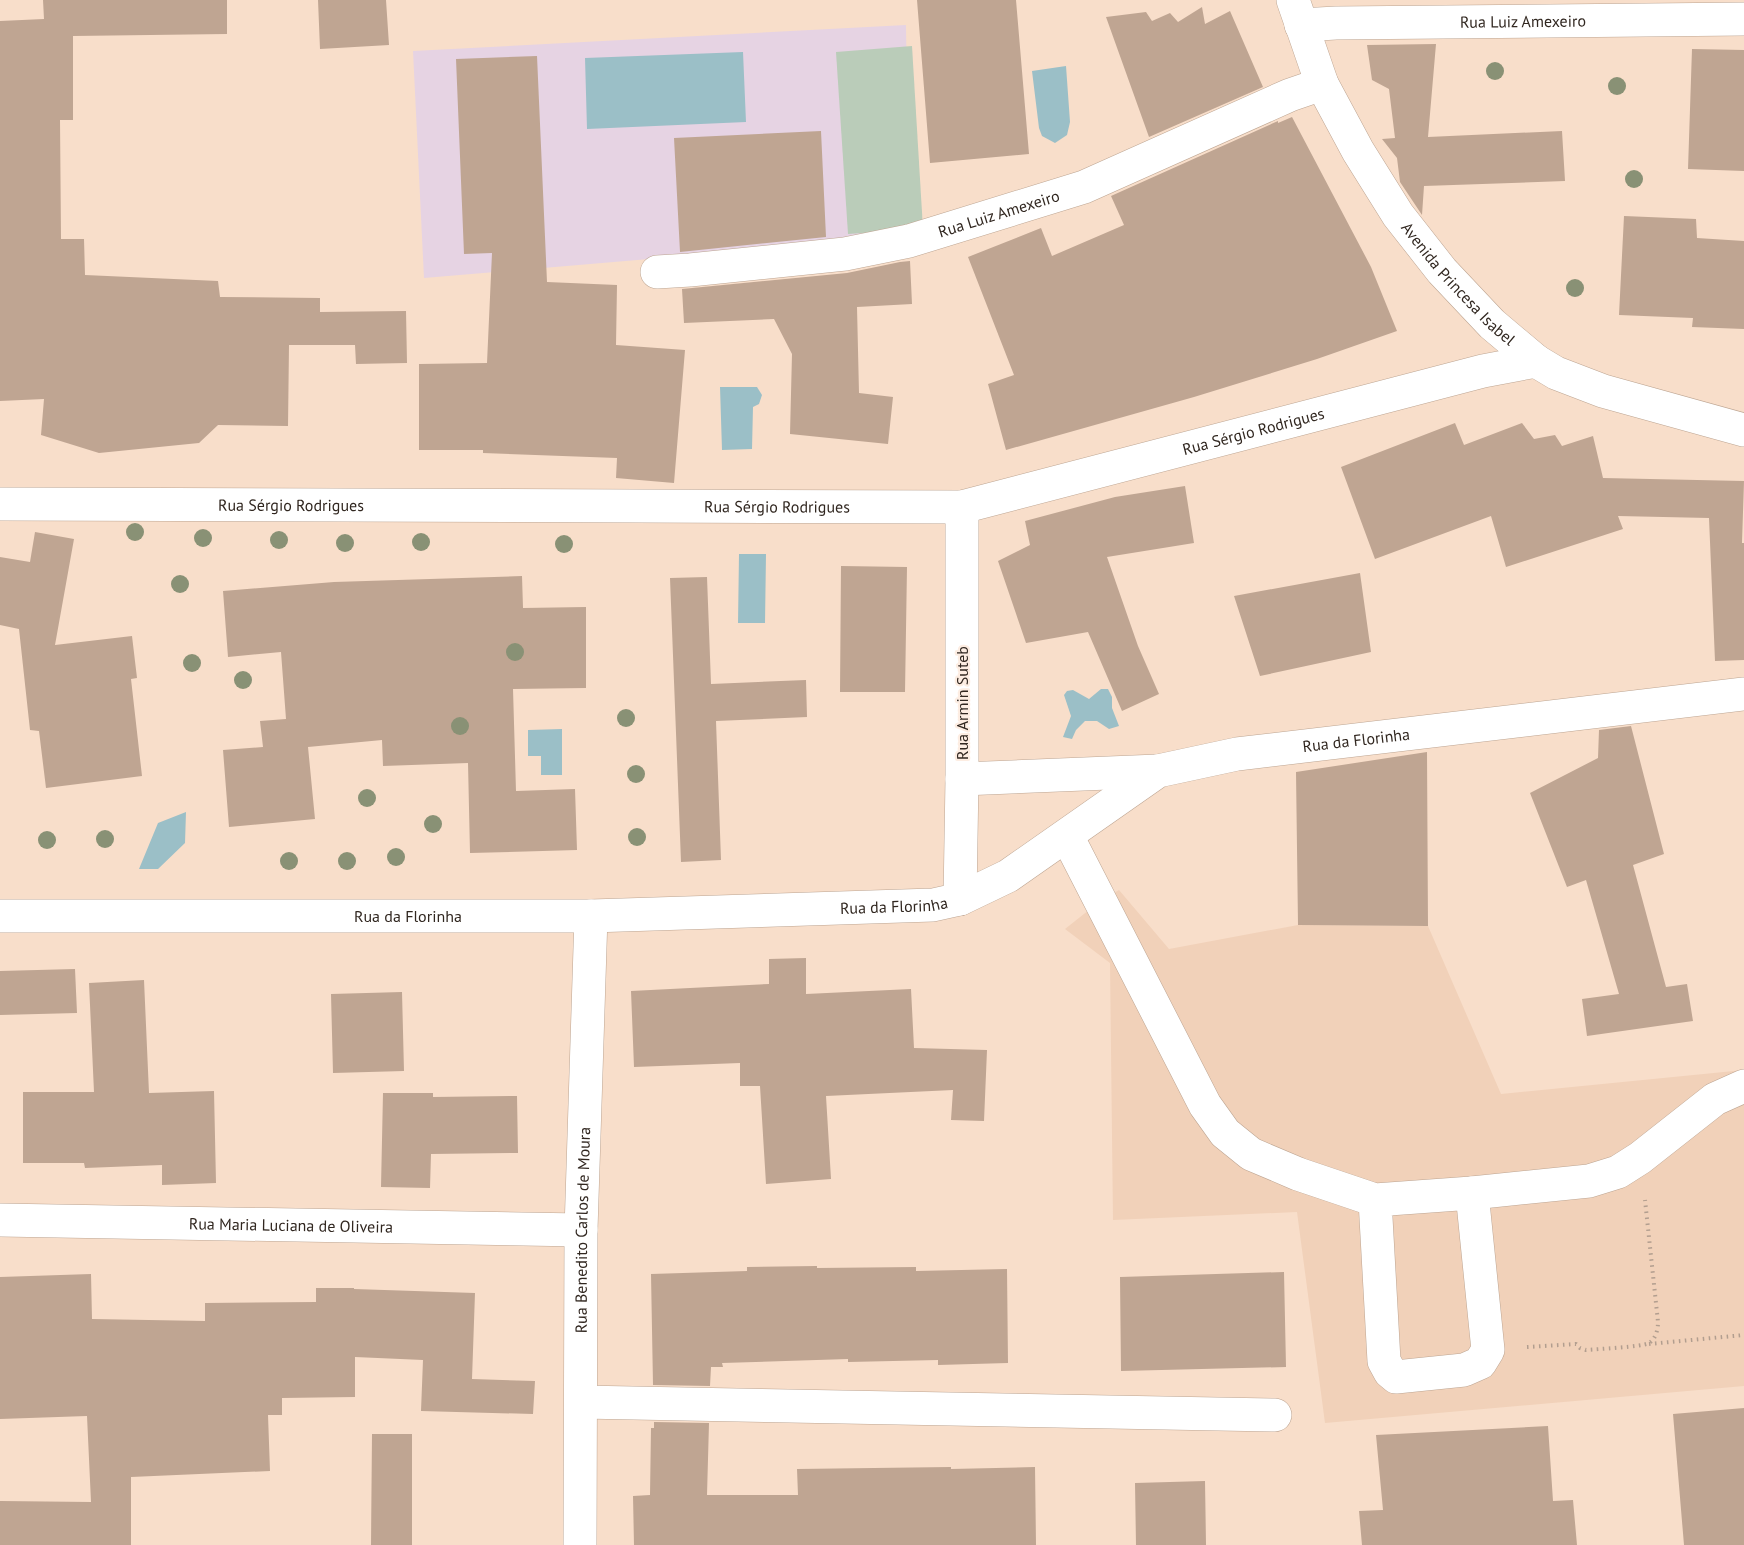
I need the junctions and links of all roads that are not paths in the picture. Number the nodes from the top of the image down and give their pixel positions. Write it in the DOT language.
graph roads {
  1 [pos="1297,12"];
  2 [pos="1744,19"];
  3 [pos="1322,84"];
  4 [pos="657,272"];
  5 [pos="1536,361"];
  6 [pos="1744,430"];
  7 [pos="0,504"];
  8 [pos="962,507"];
  9 [pos="1744,694"];
  10 [pos="1158,771"];
  11 [pos="962,779"];
  12 [pos="1067,836"];
  13 [pos="960,898"];
  14 [pos="0,916"];
  15 [pos="591,916"];
  16 [pos="1744,1086"];
  17 [pos="1472,1193"];
  18 [pos="1375,1200"];
  19 [pos="0,1220"];
  20 [pos="582,1230"];
  21 [pos="581,1402"];
  22 [pos="1275,1414"];
  23 [pos="580,1545"];
  1 -- 2 [label="street, Rua Luiz Amexeiro"];
  1 -- 3 [label="street, Avenida Princesa Isabel"];
  3 -- 4 [label="street, Rua Luiz Amexeiro"];
  3 -- 5 [label="street, Avenida Princesa Isabel"];
  5 -- 6 [label="street, Avenida Princesa Isabel"];
  5 -- 8 [label="street, Rua Sérgio Rodrigues"];
  7 -- 8 [label="street, Rua Sérgio Rodrigues"];
  8 -- 11 [label="street, Rua Armin Suteb"];
  9 -- 10 [label="street, Rua da Florinha"];
  10 -- 11 [label="street"];
  10 -- 12 [label="street, Rua da Florinha"];
  11 -- 13 [label="street, Rua Armin Suteb"];
  12 -- 13 [label="street, Rua da Florinha"];
  12 -- 18 [label="street"];
  13 -- 15 [label="street, Rua da Florinha"];
  14 -- 15 [label="street, Rua da Florinha"];
  15 -- 20 [label="street, Rua Benedito Carlos de Moura"];
  16 -- 17 [label="street"];
  17 -- 18 [label="street"];
  17 -- 18 [label="street"];
  19 -- 20 [label="street, Rua Maria Luciana de Oliveira"];
  20 -- 21 [label="street, Rua Benedito Carlos de Moura"];
  21 -- 22 [label="street"];
  21 -- 23 [label="street, Rua Benedito Carlos de Moura"];
}
